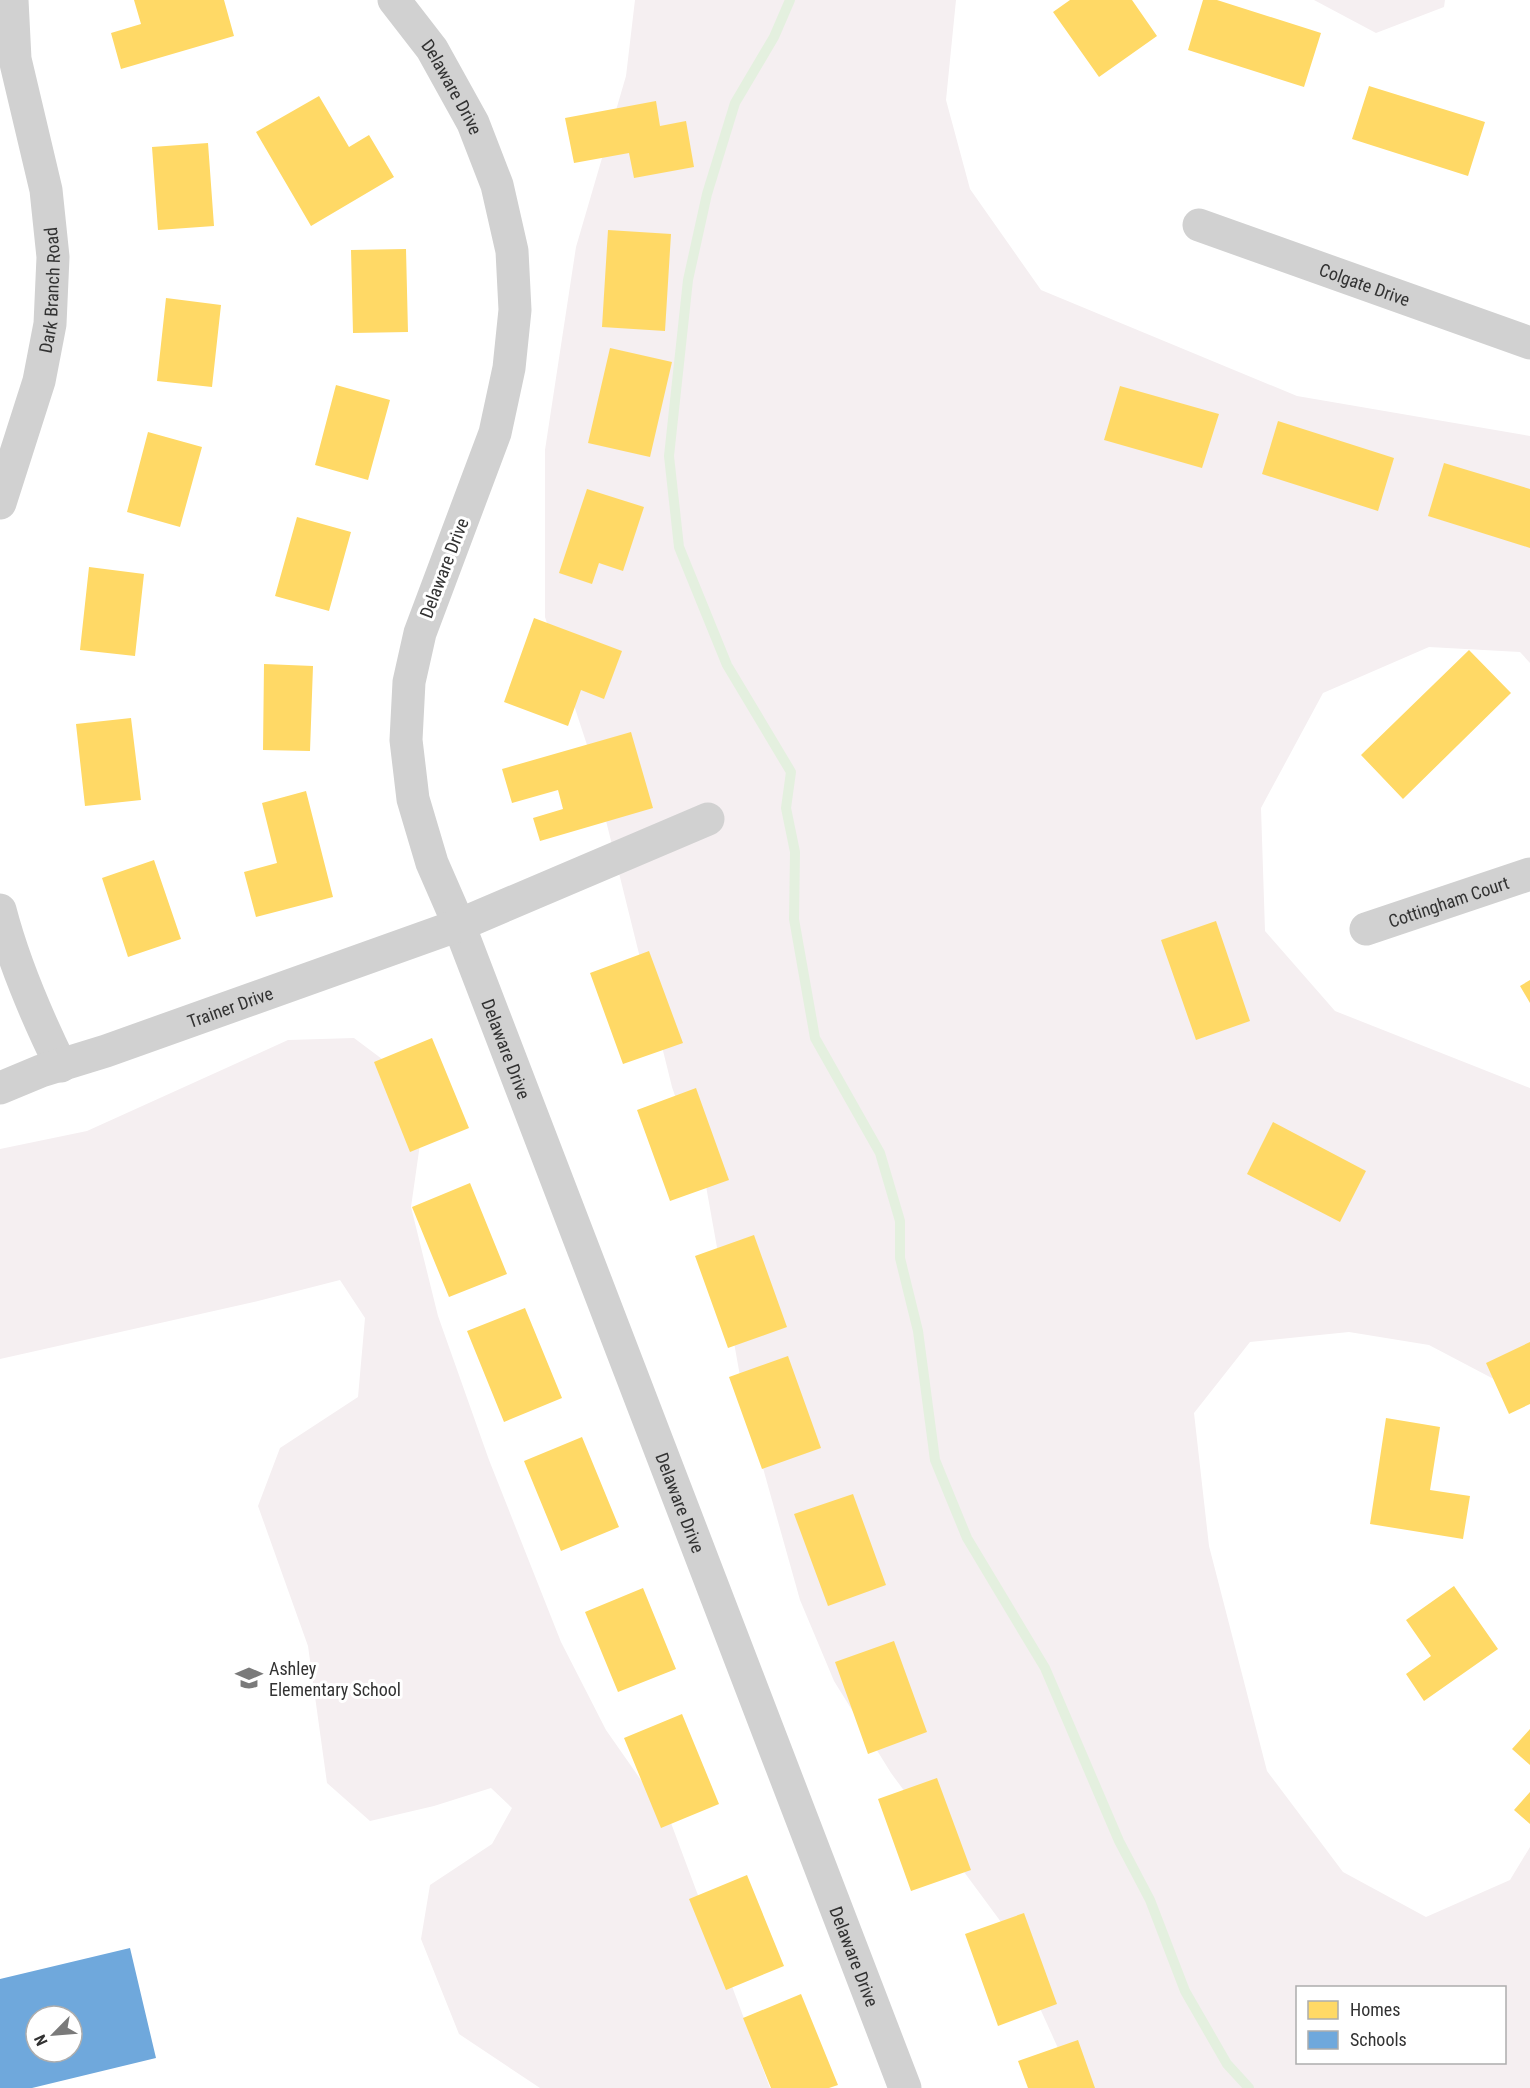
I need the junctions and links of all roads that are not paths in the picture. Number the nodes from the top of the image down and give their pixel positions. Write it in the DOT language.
graph roads {
  1 [pos="12,0"];
  2 [pos="394,0"];
  3 [pos="1199,225"];
  4 [pos="1530,344"];
  5 [pos="0,503"];
  6 [pos="708,819"];
  7 [pos="1530,874"];
  8 [pos="0,910"];
  9 [pos="459,925"];
  10 [pos="1366,929"];
  11 [pos="61,1066"];
  12 [pos="0,1088"];
  13 [pos="905,2088"];
  1 -- 5 [label="street, Dark Branch Road"];
  2 -- 9 [label="street, Delaware Drive"];
  3 -- 4 [label="street, Colgate Drive"];
  6 -- 9 [label="street, Trainer Drive"];
  7 -- 10 [label="street, Cottingham Court"];
  8 -- 11 [label="street"];
  9 -- 11 [label="street, Trainer Drive"];
  9 -- 13 [label="street, Delaware Drive"];
  11 -- 12 [label="street, Trainer Drive"];
}
